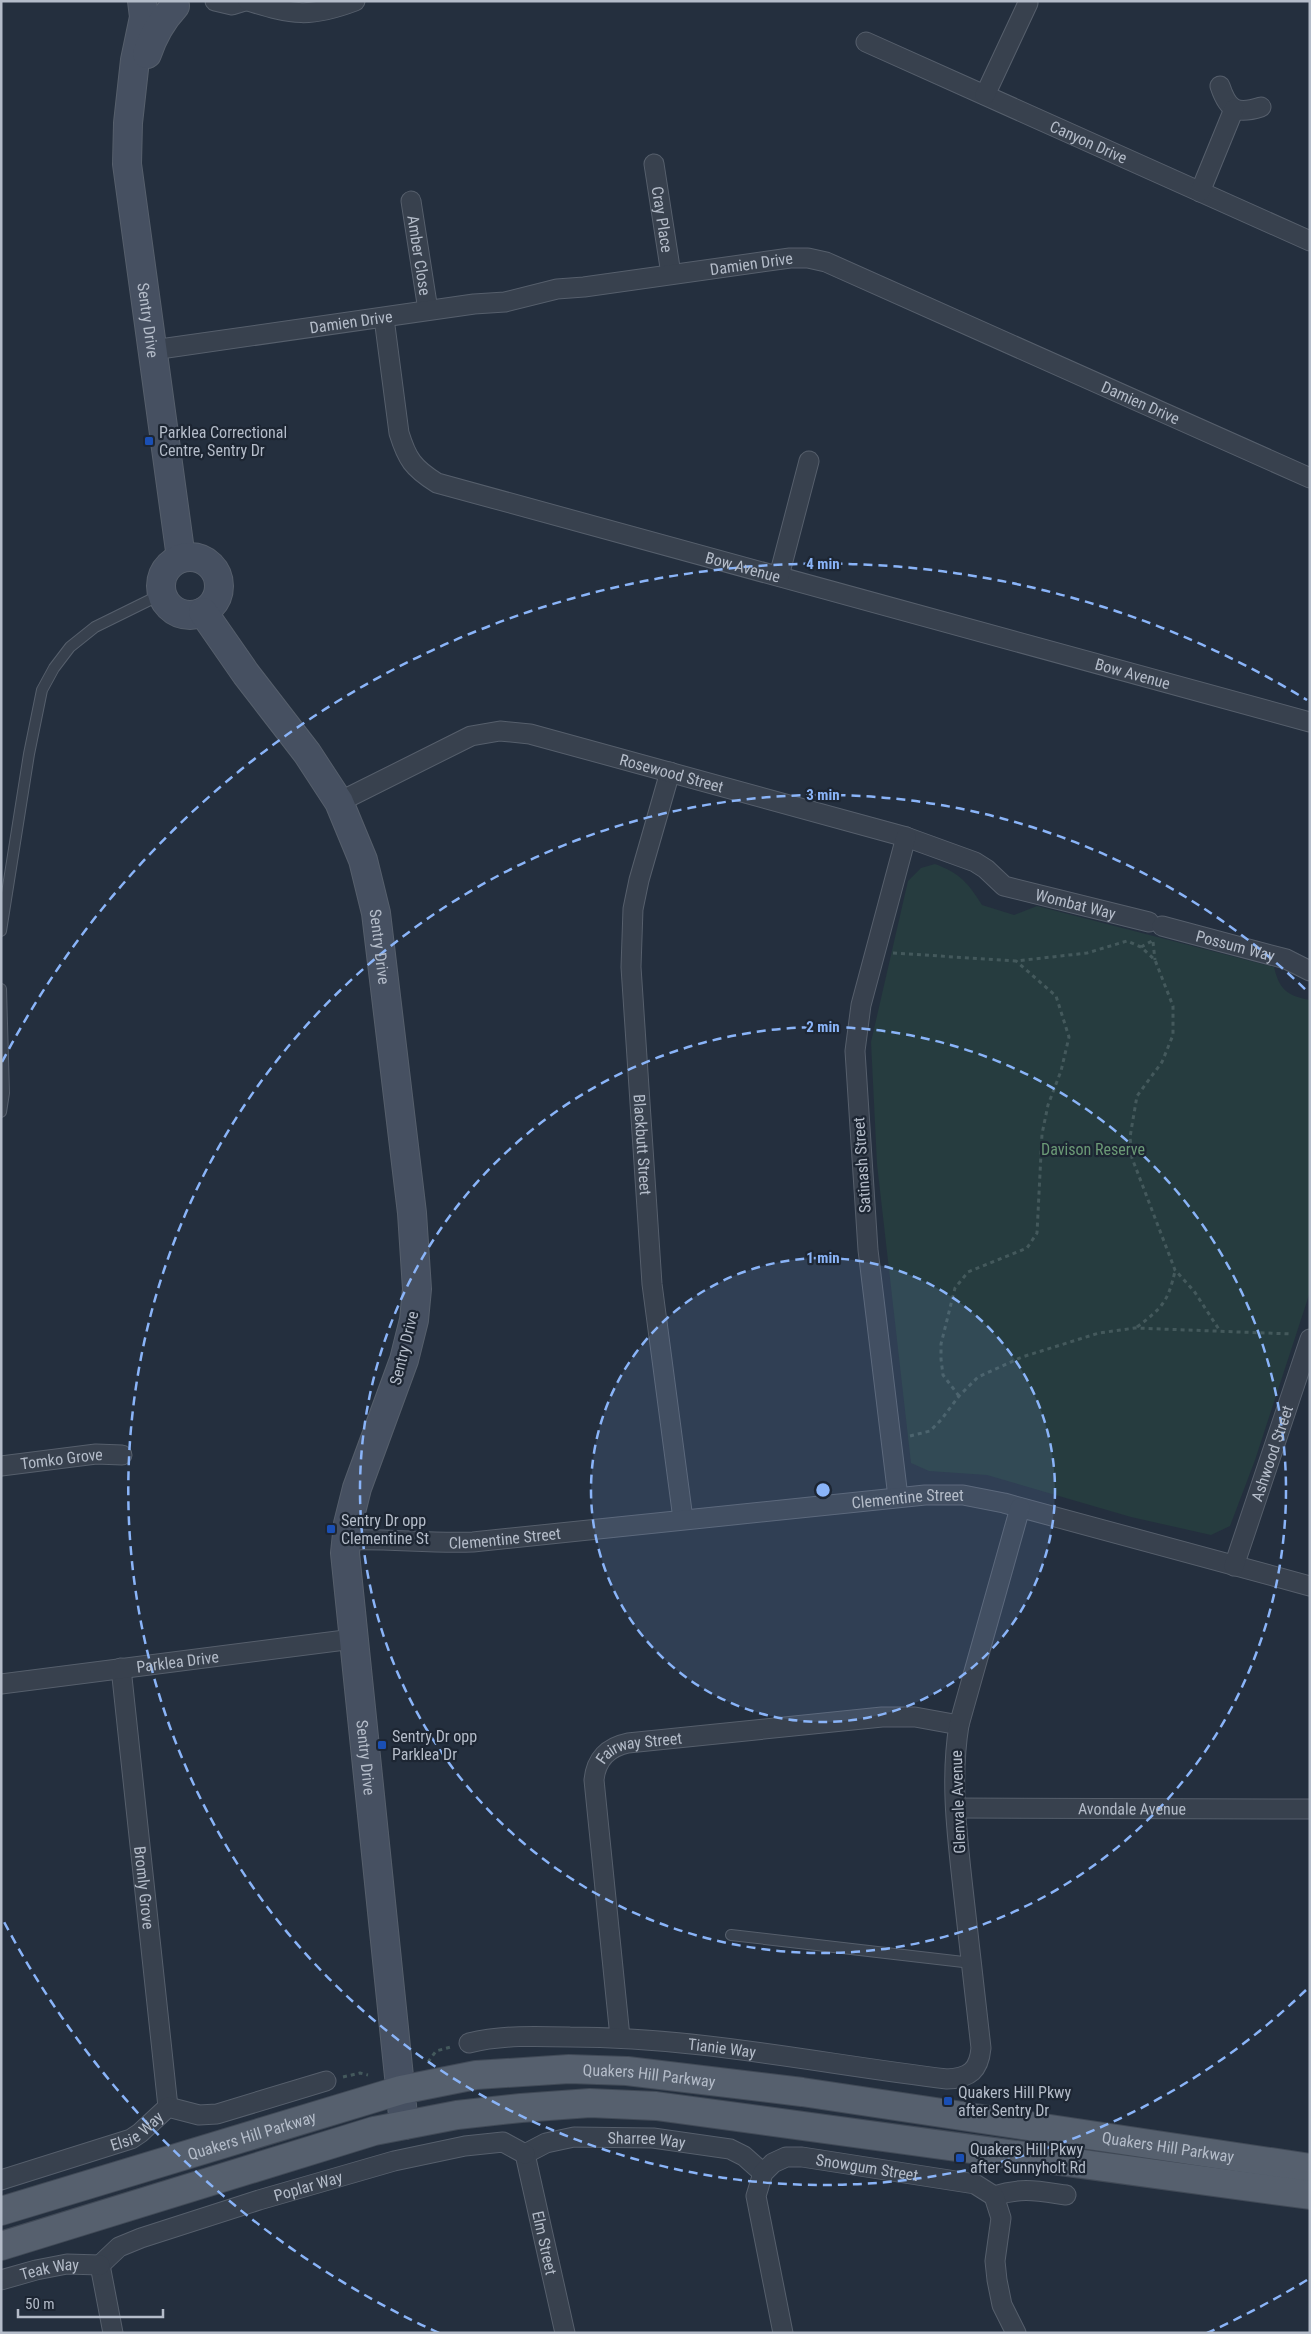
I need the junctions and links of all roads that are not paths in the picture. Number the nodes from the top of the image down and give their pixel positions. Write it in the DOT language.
graph roads {
  1 [pos="142,1"];
  2 [pos="148,1"];
  3 [pos="215,1"];
  4 [pos="247,1"];
  5 [pos="355,1"];
  6 [pos="184,3"];
  7 [pos="1028,3"];
  8 [pos="866,42"];
  9 [pos="134,83"];
  10 [pos="1220,86"];
  11 [pos="985,95"];
  12 [pos="1261,107"];
  13 [pos="1234,109"];
  14 [pos="654,164"];
  15 [pos="1200,192"];
  16 [pos="411,201"];
  17 [pos="1310,241"];
  18 [pos="671,274"];
  19 [pos="428,310"];
  20 [pos="384,318"];
  21 [pos="153,350"];
  22 [pos="809,461"];
  23 [pos="1310,478"];
  24 [pos="181,558"];
  25 [pos="779,576"];
  26 [pos="162,594"];
  27 [pos="203,612"];
  28 [pos="1310,722"];
  29 [pos="670,772"];
  30 [pos="339,802"];
  31 [pos="906,837"];
  32 [pos="6,866"];
  33 [pos="1004,886"];
  34 [pos="1155,930"];
  35 [pos="1,931"];
  36 [pos="1309,971"];
  37 [pos="1,989"];
  38 [pos="1,1112"];
  39 [pos="1305,1337"];
  40 [pos="122,1455"];
  41 [pos="1,1466"];
  42 [pos="898,1497"];
  43 [pos="1020,1508"];
  44 [pos="683,1519"];
  45 [pos="346,1540"];
  46 [pos="1234,1566"];
  47 [pos="1310,1586"];
  48 [pos="354,1639"];
  49 [pos="121,1668"];
  50 [pos="1,1684"];
  51 [pos="959,1725"];
  52 [pos="956,1808"];
  53 [pos="1310,1809"];
  54 [pos="730,1935"];
  55 [pos="972,1963"];
  56 [pos="620,2037"];
  57 [pos="468,2043"];
  58 [pos="973,2072"];
  59 [pos="326,2081"];
  60 [pos="401,2090"];
  61 [pos="168,2107"];
  62 [pos="404,2125"];
  63 [pos="525,2154"];
  64 [pos="1310,2161"];
  65 [pos="1278,2163"];
  66 [pos="1310,2168"];
  67 [pos="762,2173"];
  68 [pos="1,2180"];
  69 [pos="1066,2195"];
  70 [pos="1310,2195"];
  71 [pos="994,2196"];
  72 [pos="1,2211"];
  73 [pos="1,2246"];
  74 [pos="100,2265"];
  75 [pos="1,2280"];
  76 [pos="113,2333"];
  77 [pos="565,2333"];
  78 [pos="783,2333"];
  79 [pos="1016,2333"];
  1 -- 9 [label="street, Sentry Drive"];
  2 -- 6 [label="street"];
  3 -- 4 [label="street"];
  4 -- 5 [label="street"];
  6 -- 9 [label="street, Sentry Drive"];
  7 -- 11 [label="street"];
  8 -- 11 [label="street, Canyon Drive"];
  9 -- 21 [label="street, Sentry Drive"];
  10 -- 13 [label="street"];
  11 -- 15 [label="street, Canyon Drive"];
  12 -- 13 [label="street"];
  13 -- 15 [label="street"];
  14 -- 18 [label="street, Cray Place"];
  15 -- 17 [label="street, Canyon Drive"];
  16 -- 19 [label="street, Amber Close"];
  18 -- 19 [label="street, Damien Drive"];
  18 -- 23 [label="street, Damien Drive"];
  19 -- 20 [label="street, Damien Drive"];
  20 -- 21 [label="street, Damien Drive"];
  20 -- 25 [label="street, Bow Avenue"];
  21 -- 24 [label="street, Sentry Drive"];
  22 -- 25 [label="street"];
  24 -- 26 [label="street"];
  24 -- 27 [label="street"];
  25 -- 28 [label="street, Bow Avenue"];
  26 -- 27 [label="street"];
  26 -- 32 [label="lane"];
  27 -- 30 [label="street, Sentry Drive"];
  29 -- 30 [label="street, Rosewood Street"];
  29 -- 31 [label="street, Rosewood Street"];
  29 -- 44 [label="street, Blackbutt Street"];
  30 -- 45 [label="street, Sentry Drive"];
  31 -- 33 [label="street, Rosewood Street"];
  31 -- 42 [label="street, Satinash Street"];
  32 -- 35 [label="lane"];
  33 -- 34 [label="street, Wombat Way"];
  34 -- 36 [label="street, Possum Way"];
  37 -- 38 [label="lane"];
  39 -- 46 [label="street, Ashwood Street"];
  40 -- 41 [label="street, Tomko Grove"];
  42 -- 43 [label="street, Clementine Street"];
  42 -- 44 [label="street, Clementine Street"];
  43 -- 46 [label="street, Clementine Street"];
  43 -- 51 [label="street, Glenvale Avenue"];
  44 -- 45 [label="street, Clementine Street"];
  45 -- 48 [label="street, Sentry Drive"];
  46 -- 47 [label="street, Clementine Street"];
  48 -- 49 [label="street, Parklea Drive"];
  48 -- 60 [label="street, Sentry Drive"];
  49 -- 50 [label="street, Parklea Drive"];
  49 -- 61 [label="street, Bromly Grove"];
  51 -- 52 [label="street, Glenvale Avenue"];
  51 -- 56 [label="street, Fairway Street"];
  52 -- 53 [label="street, Avondale Avenue"];
  52 -- 55 [label="street, Glenvale Avenue"];
  54 -- 55 [label="lane"];
  55 -- 58 [label="street, Glenvale Avenue"];
  56 -- 57 [label="street, Tianie Way"];
  56 -- 58 [label="street, Tianie Way"];
  59 -- 61 [label="street, Elsie Way"];
  60 -- 62 [label="street, Sentry Drive"];
  60 -- 65 [label="main road, Quakers Hill Parkway"];
  60 -- 72 [label="main road, Quakers Hill Parkway"];
  61 -- 68 [label="street, Elsie Way"];
  62 -- 70 [label="main road, Quakers Hill Parkway"];
  62 -- 73 [label="main road, Quakers Hill Parkway"];
  63 -- 67 [label="street, Sharree Way"];
  63 -- 74 [label="street, Poplar Way"];
  63 -- 77 [label="street, Elm Street"];
  64 -- 65 [label="main road"];
  65 -- 66 [label="main road, Quakers Hill Parkway"];
  67 -- 71 [label="street, Snowgum Street"];
  67 -- 78 [label="street"];
  69 -- 71 [label="street"];
  71 -- 79 [label="street"];
  74 -- 75 [label="street, Teak Way"];
  74 -- 76 [label="street"];
}
